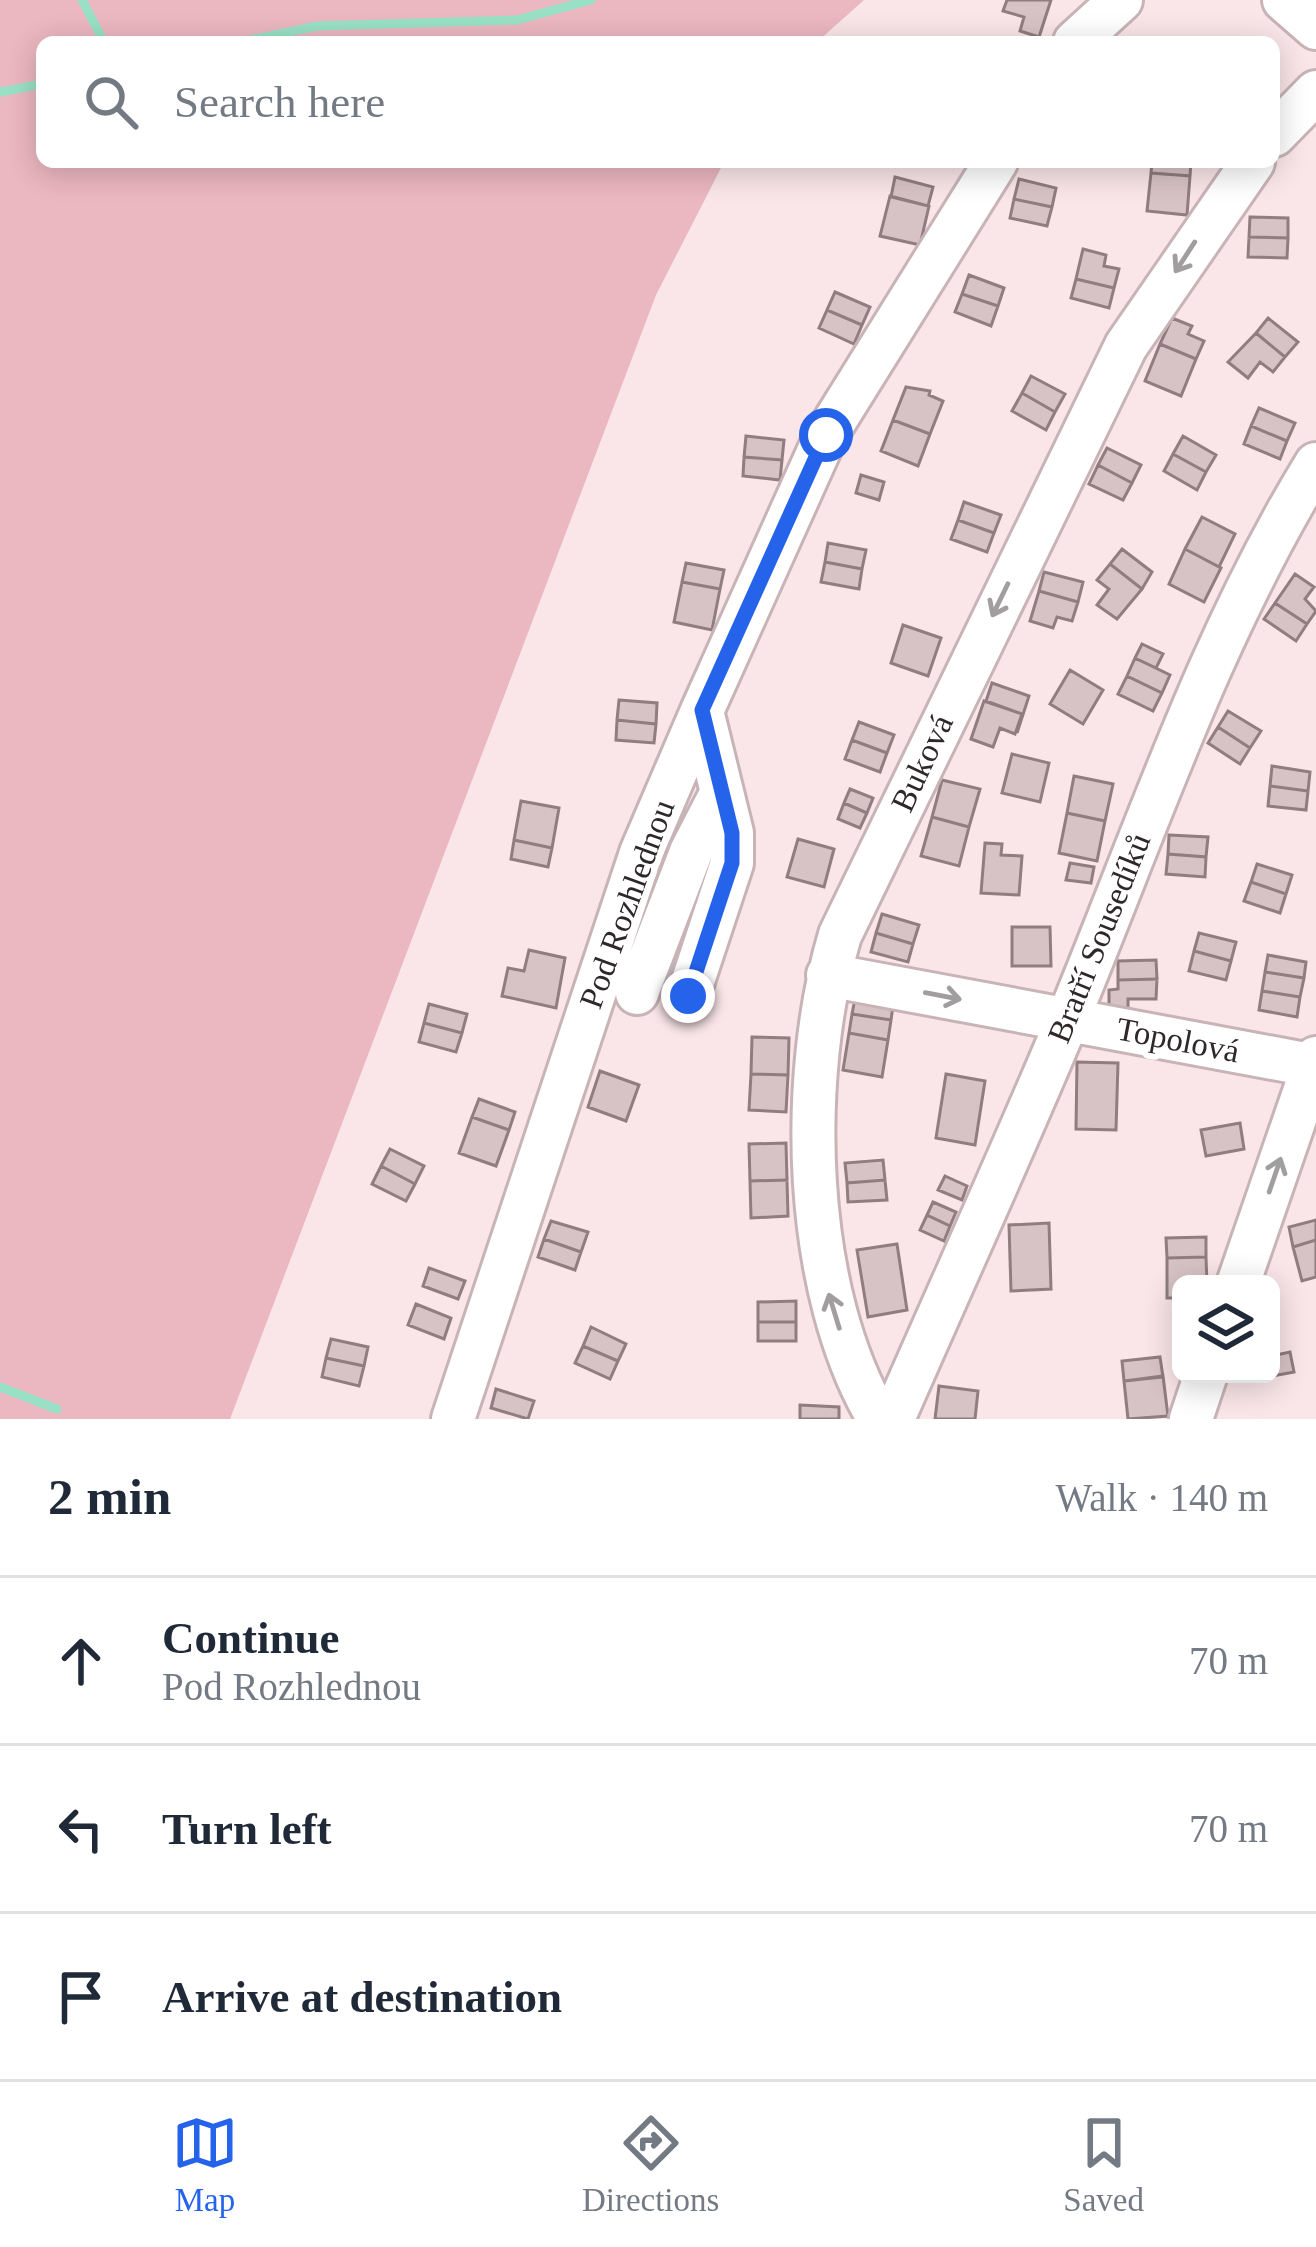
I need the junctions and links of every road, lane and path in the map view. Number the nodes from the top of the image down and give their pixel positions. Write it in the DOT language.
graph roads {
  1 [pos="1121,0"];
  2 [pos="1284,0"];
  3 [pos="1316,28"];
  4 [pos="1082,36"];
  5 [pos="1316,92"];
  6 [pos="1280,129"];
  7 [pos="992,168"];
  8 [pos="1249,168"];
  9 [pos="1316,464"];
  10 [pos="702,710"];
  11 [pos="721,794"];
  12 [pos="828,975"];
  13 [pos="638,994"];
  14 [pos="688,996"];
  15 [pos="1068,1020"];
  16 [pos="1315,1063"];
  17 [pos="1241,1275"];
  18 [pos="1203,1383"];
  19 [pos="453,1419"];
  20 [pos="879,1419"];
  21 [pos="893,1419"];
  22 [pos="1191,1419"];
  1 -- 4 [label="street"];
  2 -- 3 [label="street"];
  5 -- 6 [label="street"];
  7 -- 10 [label="street, Pod Rozhlednou"];
  8 -- 12 [label="street, Buková, one-way"];
  9 -- 15 [label="street, Bratří Sousedíků"];
  10 -- 11 [label="street"];
  10 -- 19 [label="street, Pod Rozhlednou"];
  11 -- 13 [label="street"];
  11 -- 14 [label="street"];
  12 -- 15 [label="street, Topolová, one-way"];
  20 -- 12 [label="street, Buková, one-way"];
  15 -- 16 [label="street, Topolová"];
  15 -- 21 [label="street, Bratří Sousedíků"];
  17 -- 16 [label="street, one-way"];
  18 -- 22 [label="street"];
}
